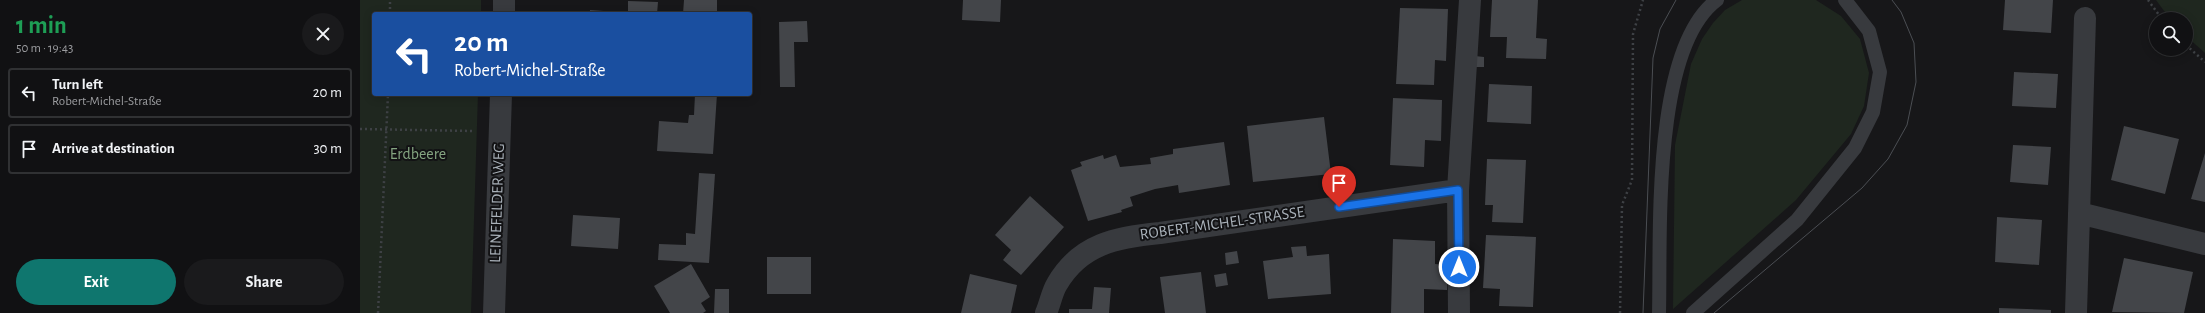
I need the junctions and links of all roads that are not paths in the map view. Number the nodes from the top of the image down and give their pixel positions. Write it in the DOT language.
graph roads {
  1 [pos="504,0"];
  2 [pos="1470,0"];
  3 [pos="1717,0"];
  4 [pos="1845,0"];
  5 [pos="504,12"];
  6 [pos="2085,18"];
  7 [pos="501,96"];
  8 [pos="1458,190"];
  9 [pos="2079,213"];
  10 [pos="2205,244"];
  11 [pos="494,313"];
  12 [pos="1046,313"];
  13 [pos="1460,313"];
  14 [pos="1659,313"];
  15 [pos="1693,313"];
  16 [pos="2076,313"];
  1 -- 5 [label="street"];
  2 -- 8 [label="street"];
  3 -- 14 [label="lane"];
  4 -- 15 [label="lane"];
  6 -- 9 [label="street"];
  7 -- 11 [label="street, LEINEFELDER WEG"];
  8 -- 12 [label="street, ROBERT-MICHEL-STRASSE"];
  8 -- 13 [label="street"];
  9 -- 10 [label="street"];
  9 -- 16 [label="street"];
}
